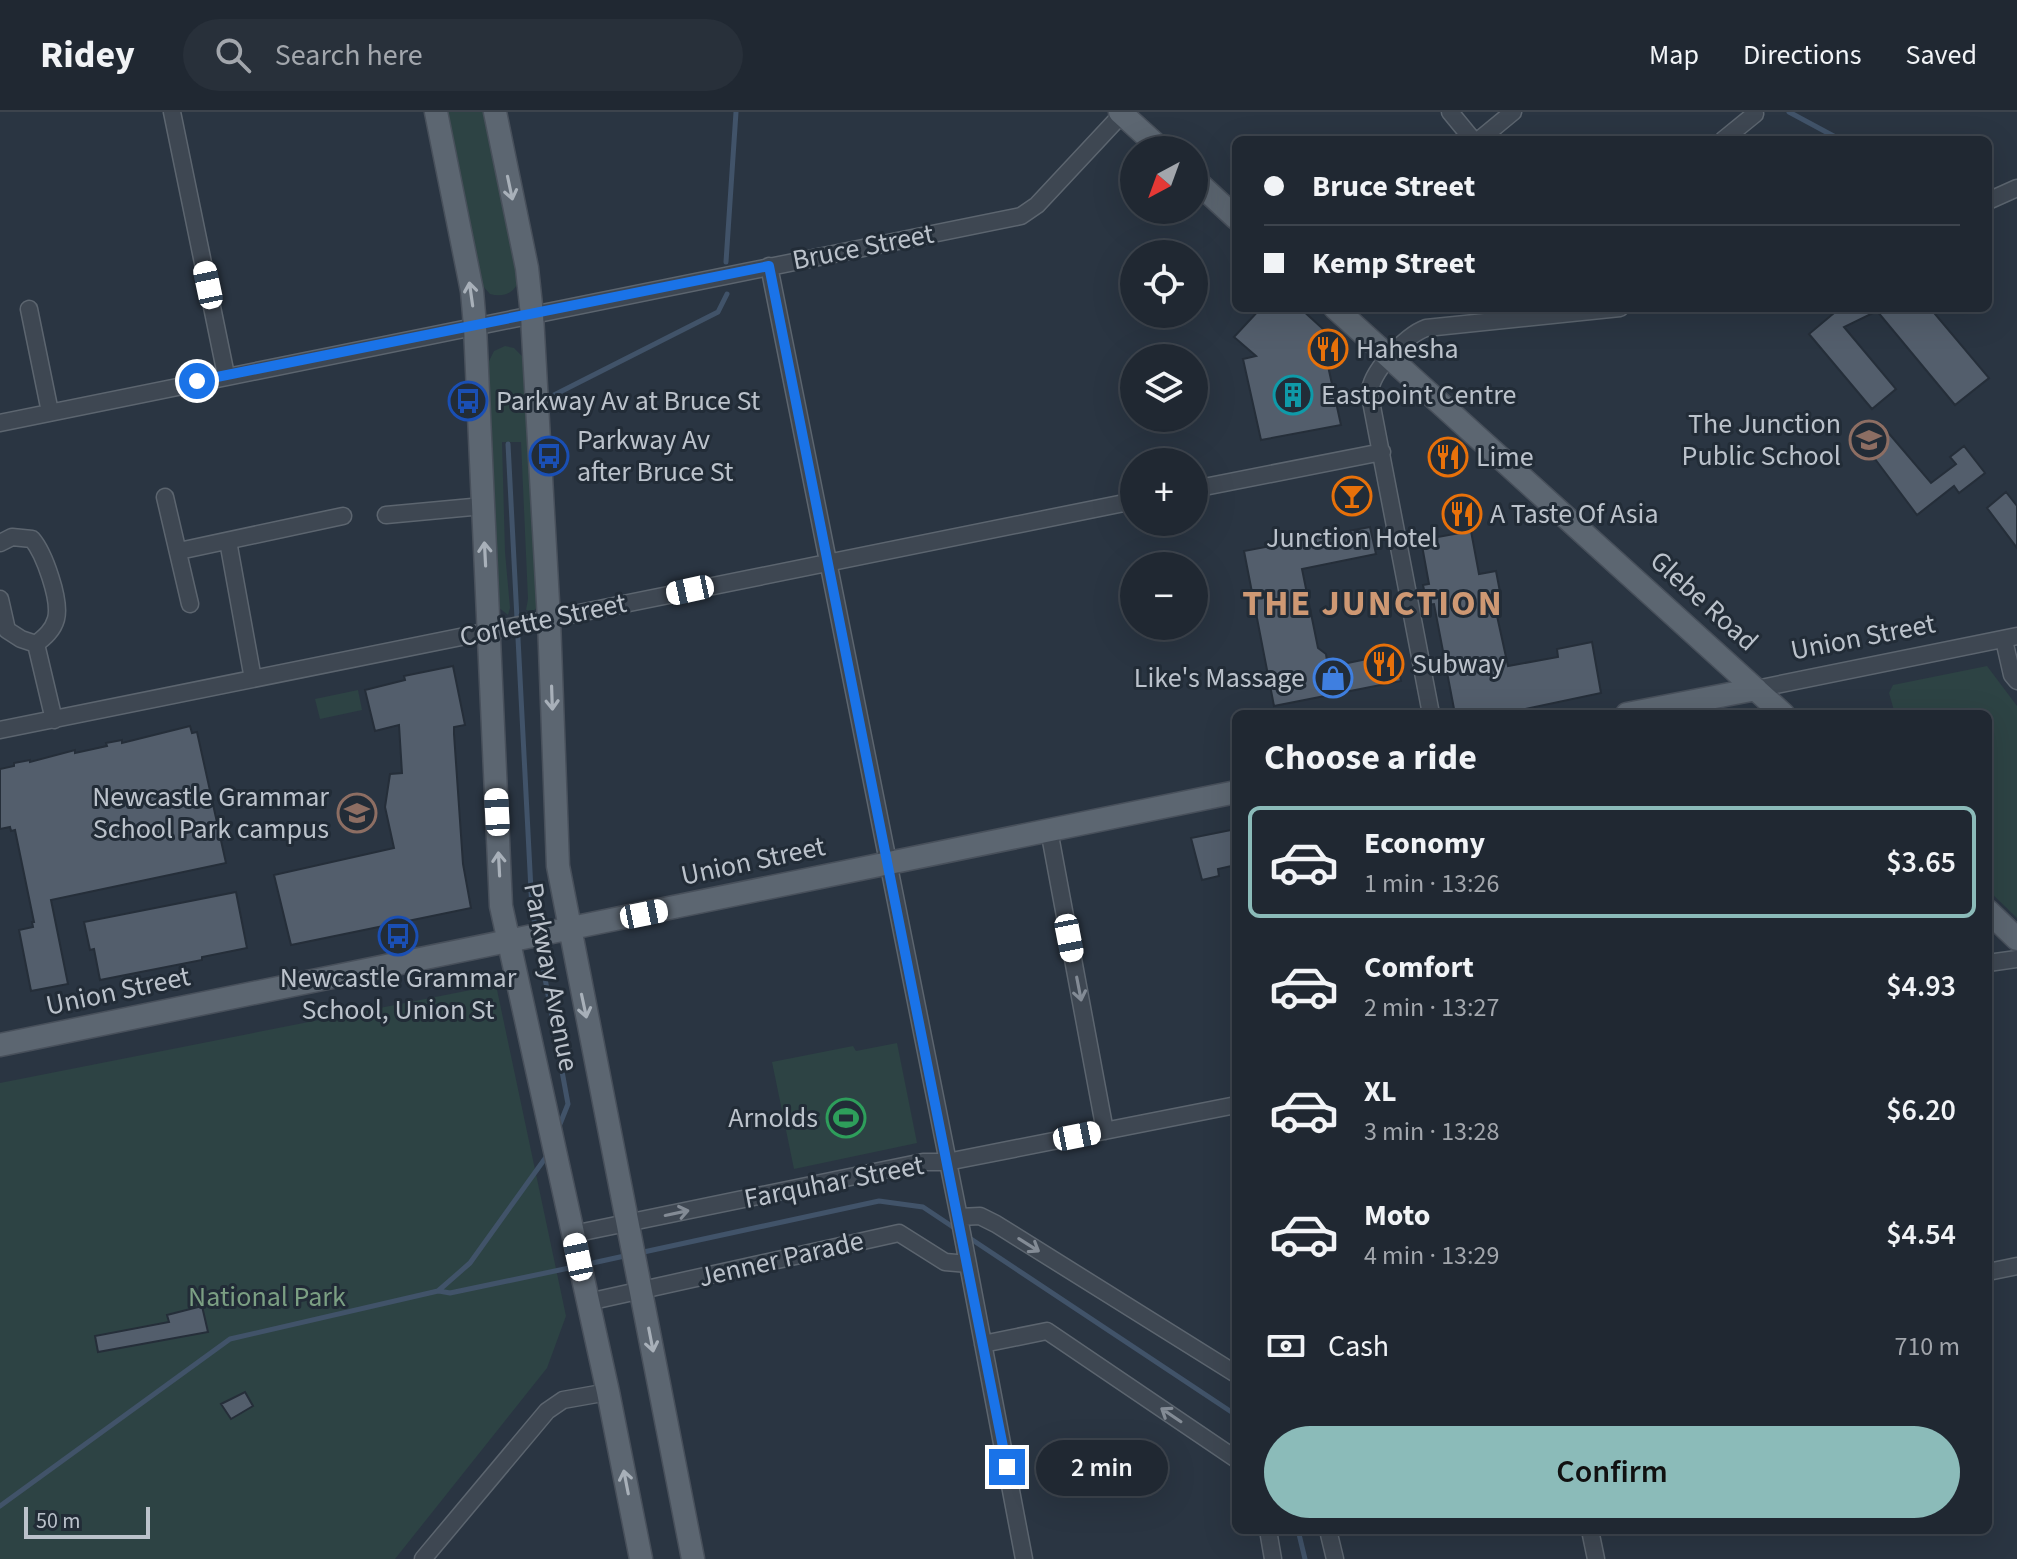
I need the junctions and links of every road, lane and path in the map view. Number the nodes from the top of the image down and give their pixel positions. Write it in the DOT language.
graph roads {
  1 [pos="172,112"];
  2 [pos="436,112"];
  3 [pos="495,112"];
  4 [pos="1450,112"];
  5 [pos="1513,112"];
  6 [pos="1121,113"];
  7 [pos="1755,114"];
  8 [pos="1146,136"];
  9 [pos="1472,136"];
  10 [pos="1481,136"];
  11 [pos="1728,136"];
  12 [pos="2017,188"];
  13 [pos="1208,192"];
  14 [pos="1992,199"];
  15 [pos="1232,214"];
  16 [pos="769,266"];
  17 [pos="29,309"];
  18 [pos="1339,312"];
  19 [pos="1567,312"];
  20 [pos="532,315"];
  21 [pos="475,326"];
  22 [pos="1390,358"];
  23 [pos="226,375"];
  24 [pos="50,412"];
  25 [pos="0,423"];
  26 [pos="1382,452"];
  27 [pos="1208,486"];
  28 [pos="165,497"];
  29 [pos="1120,504"];
  30 [pos="483,506"];
  31 [pos="386,515"];
  32 [pos="343,516"];
  33 [pos="228,541"];
  34 [pos="0,543"];
  35 [pos="179,551"];
  36 [pos="829,562"];
  37 [pos="0,599"];
  38 [pos="190,604"];
  39 [pos="549,620"];
  40 [pos="489,632"];
  41 [pos="2011,638"];
  42 [pos="36,644"];
  43 [pos="253,679"];
  44 [pos="2017,681"];
  45 [pos="1756,689"];
  46 [pos="1430,710"];
  47 [pos="1648,710"];
  48 [pos="1779,710"];
  49 [pos="54,720"];
  50 [pos="0,730"];
  51 [pos="1232,793"];
  52 [pos="1049,830"];
  53 [pos="887,863"];
  54 [pos="1992,918"];
  55 [pos="560,931"];
  56 [pos="2017,939"];
  57 [pos="516,940"];
  58 [pos="2017,959"];
  59 [pos="1992,962"];
  60 [pos="0,1045"];
  61 [pos="1232,1106"];
  62 [pos="1105,1131"];
  63 [pos="947,1162"];
  64 [pos="960,1221"];
  65 [pos="629,1223"];
  66 [pos="573,1234"];
  67 [pos="966,1258"];
  68 [pos="2017,1266"];
  69 [pos="1992,1271"];
  70 [pos="641,1290"];
  71 [pos="588,1302"];
  72 [pos="983,1344"];
  73 [pos="1232,1372"];
  74 [pos="608,1392"];
  75 [pos="1232,1456"];
  76 [pos="1269,1534"];
  77 [pos="1329,1534"];
  78 [pos="1591,1534"];
  79 [pos="423,1559"];
  80 [pos="641,1559"];
  81 [pos="693,1559"];
  82 [pos="1024,1559"];
  83 [pos="1273,1559"];
  84 [pos="1335,1559"];
  85 [pos="1596,1559"];
  1 -- 23 [label="street"];
  21 -- 2 [label="main road, Parkway Avenue, one-way"];
  3 -- 20 [label="main road, Parkway Avenue, one-way"];
  4 -- 9 [label="street"];
  5 -- 10 [label="street"];
  6 -- 8 [label="main road"];
  6 -- 16 [label="street, Bruce Street"];
  7 -- 11 [label="street"];
  12 -- 14 [label="street"];
  13 -- 15 [label="main road"];
  16 -- 20 [label="street, Bruce Street"];
  16 -- 36 [label="street"];
  17 -- 24 [label="street"];
  18 -- 22 [label="main road, Glebe Road"];
  19 -- 22 [label="street"];
  20 -- 21 [label="street, Bruce Street"];
  20 -- 39 [label="main road, Parkway Avenue"];
  21 -- 23 [label="street, Bruce Street"];
  21 -- 30 [label="main road, Parkway Avenue"];
  22 -- 26 [label="street"];
  22 -- 45 [label="main road, Glebe Road"];
  23 -- 24 [label="street, Bruce Street"];
  24 -- 25 [label="street, Bruce Street"];
  26 -- 27 [label="street"];
  26 -- 46 [label="street"];
  28 -- 35 [label="street"];
  29 -- 36 [label="street, Corlette Street"];
  30 -- 31 [label="street"];
  40 -- 30 [label="main road, Parkway Avenue, one-way"];
  32 -- 33 [label="street"];
  33 -- 35 [label="street"];
  33 -- 43 [label="street"];
  34 -- 42 [label="street"];
  35 -- 38 [label="street"];
  36 -- 39 [label="street, Corlette Street"];
  36 -- 53 [label="street"];
  37 -- 42 [label="street"];
  39 -- 40 [label="street, Corlette Street"];
  39 -- 55 [label="main road, Parkway Avenue, one-way"];
  40 -- 43 [label="street, Corlette Street"];
  57 -- 40 [label="main road, Parkway Avenue, one-way"];
  41 -- 44 [label="street"];
  41 -- 45 [label="street, Union Street"];
  42 -- 49 [label="street"];
  43 -- 49 [label="street, Corlette Street"];
  45 -- 47 [label="main road, Union Street"];
  45 -- 48 [label="main road, Glebe Road"];
  49 -- 50 [label="street, Corlette Street"];
  51 -- 52 [label="main road, Union Street"];
  52 -- 53 [label="main road, Union Street"];
  52 -- 62 [label="street, one-way"];
  53 -- 55 [label="main road, Union Street"];
  53 -- 63 [label="street"];
  54 -- 56 [label="main road"];
  55 -- 57 [label="main road, Union Street"];
  55 -- 65 [label="main road, Parkway Avenue, one-way"];
  57 -- 60 [label="main road, Union Street"];
  57 -- 66 [label="main road, Parkway Avenue"];
  58 -- 59 [label="street"];
  61 -- 62 [label="street, Farquhar Street"];
  62 -- 63 [label="street, Farquhar Street"];
  63 -- 64 [label="street"];
  65 -- 63 [label="street, Farquhar Street, one-way"];
  64 -- 67 [label="street"];
  64 -- 73 [label="street, one-way"];
  65 -- 66 [label="street, Farquhar Street"];
  65 -- 70 [label="main road, Parkway Avenue"];
  66 -- 71 [label="main road, Parkway Avenue"];
  67 -- 70 [label="street, Jenner Parade"];
  67 -- 72 [label="street"];
  68 -- 69 [label="street"];
  70 -- 71 [label="street, Jenner Parade"];
  70 -- 81 [label="main road, Parkway Avenue, one-way"];
  71 -- 74 [label="main road, Parkway Avenue"];
  75 -- 72 [label="street, one-way"];
  72 -- 82 [label="street"];
  74 -- 79 [label="street"];
  80 -- 74 [label="main road, Parkway Avenue, one-way"];
  76 -- 83 [label="street"];
  77 -- 84 [label="street"];
  78 -- 85 [label="street"];
}
